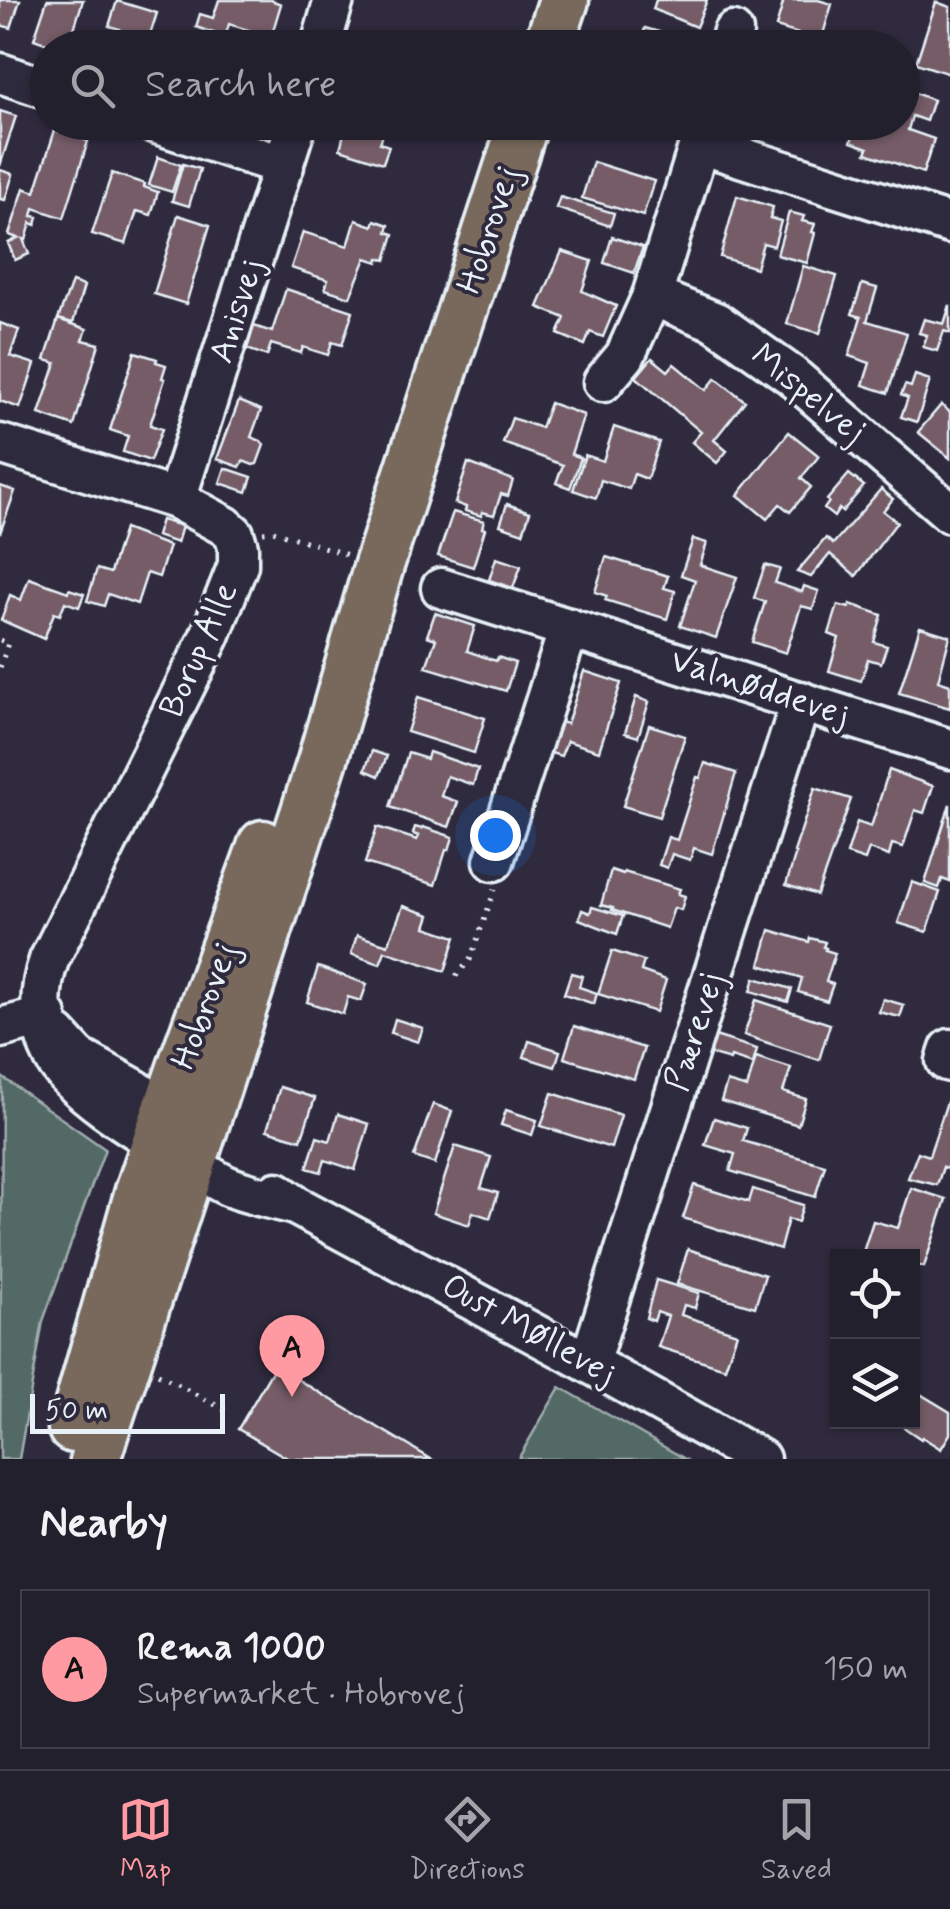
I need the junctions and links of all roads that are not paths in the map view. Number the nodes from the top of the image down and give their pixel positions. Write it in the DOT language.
graph roads {
  1 [pos="334,0"];
  2 [pos="564,0"];
  3 [pos="325,30"];
  4 [pos="554,30"];
  5 [pos="0,73"];
  6 [pos="30,83"];
  7 [pos="205,140"];
  8 [pos="292,140"];
  9 [pos="518,140"];
  10 [pos="701,140"];
  11 [pos="722,140"];
  12 [pos="284,166"];
  13 [pos="950,224"];
  14 [pos="652,296"];
  15 [pos="603,382"];
  16 [pos="0,444"];
  17 [pos="176,499"];
  18 [pos="950,513"];
  19 [pos="440,588"];
  20 [pos="569,628"];
  21 [pos="801,700"];
  22 [pos="950,749"];
  23 [pos="494,861"];
  24 [pos="44,1008"];
  25 [pos="0,1028"];
  26 [pos="950,1048"];
  27 [pos="950,1062"];
  28 [pos="179,1139"];
  29 [pos="589,1362"];
  30 [pos="64,1459"];
  31 [pos="95,1459"];
  32 [pos="760,1459"];
  1 -- 3 [label="street"];
  2 -- 4 [label="main road"];
  5 -- 6 [label="street"];
  7 -- 12 [label="street"];
  8 -- 12 [label="street, Anisvej"];
  9 -- 28 [label="main road, Hobrovej"];
  10 -- 14 [label="street"];
  11 -- 13 [label="street"];
  12 -- 17 [label="street, Anisvej"];
  14 -- 15 [label="street"];
  14 -- 18 [label="street, Mispelvej"];
  16 -- 17 [label="street, Borup Alle"];
  17 -- 24 [label="street, Borup Alle"];
  19 -- 20 [label="street, Valnøddevej"];
  20 -- 21 [label="street, Valnøddevej"];
  20 -- 23 [label="street"];
  21 -- 22 [label="street, Valnøddevej"];
  21 -- 29 [label="street, Pærevej"];
  24 -- 25 [label="street"];
  24 -- 28 [label="street"];
  26 -- 27 [label="street"];
  28 -- 29 [label="street, Oust Møllevej"];
  28 -- 30 [label="main road, Hobrovej"];
  28 -- 31 [label="main road, Hobrovej"];
  29 -- 32 [label="street, Oust Møllevej"];
}
